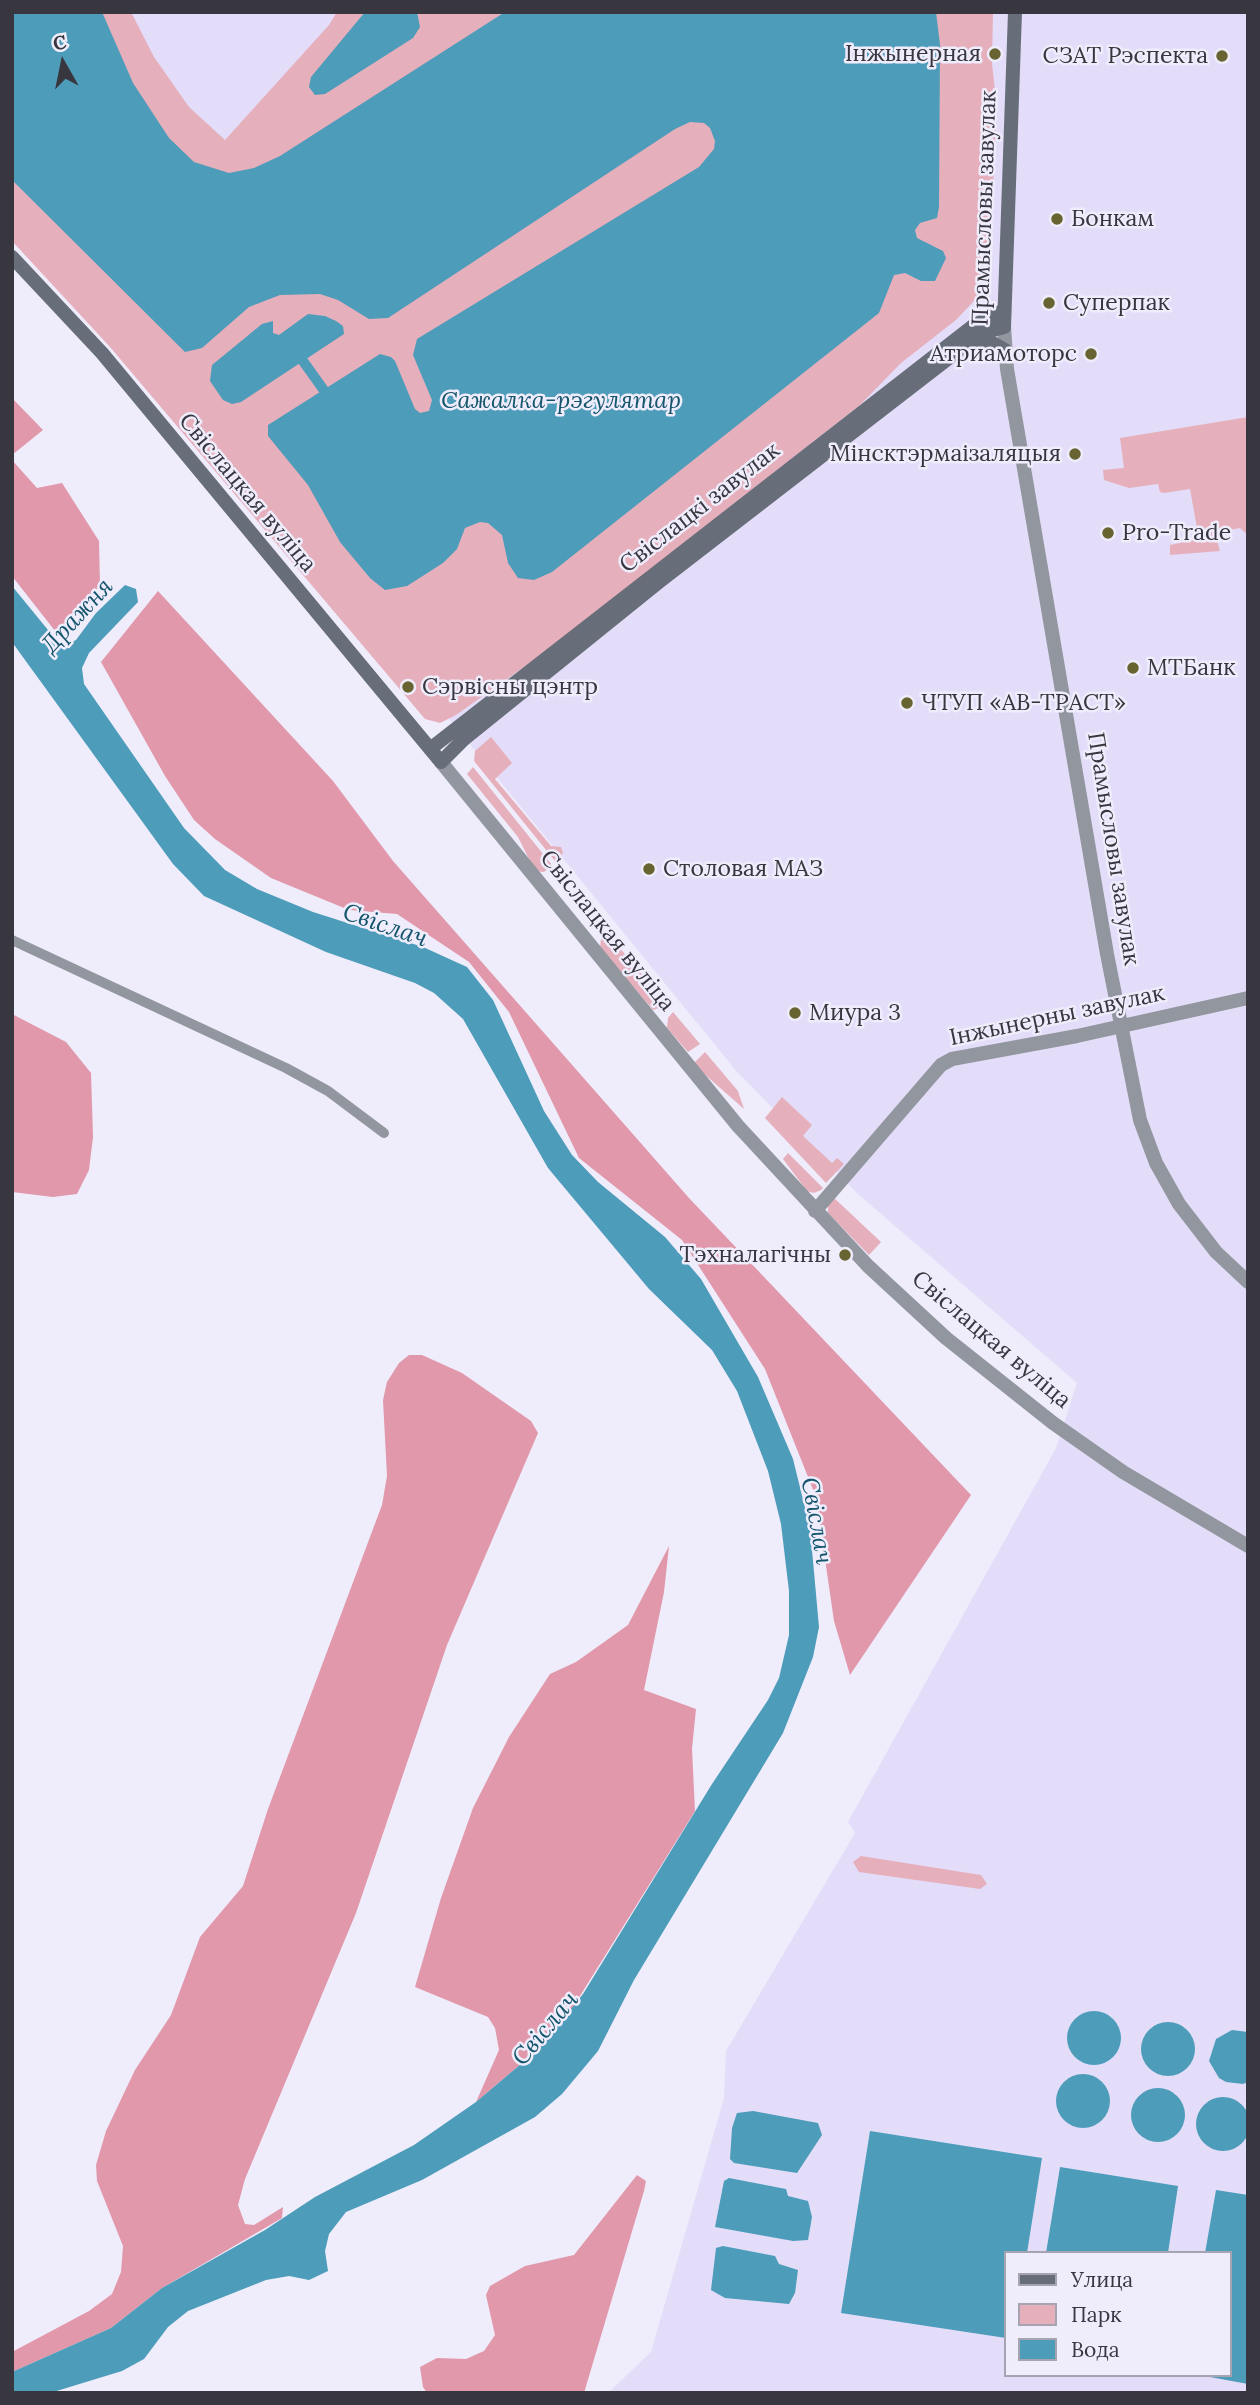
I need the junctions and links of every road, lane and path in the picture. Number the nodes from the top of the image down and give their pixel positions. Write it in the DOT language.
graph roads {
  1 [pos="1015,12"];
  2 [pos="12,257"];
  3 [pos="1004,310"];
  4 [pos="1004,327"];
  5 [pos="973,340"];
  6 [pos="1005,350"];
  7 [pos="430,749"];
  8 [pos="441,762"];
  9 [pos="12,940"];
  10 [pos="1248,998"];
  11 [pos="1120,1027"];
  12 [pos="384,1133"];
  13 [pos="815,1211"];
  14 [pos="1248,1282"];
  15 [pos="1248,1546"];
  1 -- 3 [label="main road, Прамысловы завулак"];
  2 -- 7 [label="main road, Свіслацкая вуліца"];
  3 -- 4 [label="main road, Прамысловы завулак"];
  3 -- 7 [label="main road, Свіслацкі завулак"];
  4 -- 5 [label="main road, Свіслацкі завулак"];
  4 -- 6 [label="street, Прамысловы завулак"];
  5 -- 6 [label="main road"];
  5 -- 8 [label="main road, Свіслацкі завулак"];
  6 -- 11 [label="street, Прамысловы завулак"];
  7 -- 8 [label="main road, Свіслацкая вуліца"];
  8 -- 13 [label="street, Свіслацкая вуліца"];
  9 -- 12 [label="street"];
  10 -- 11 [label="street, Інжынерны завулак"];
  11 -- 13 [label="street, Інжынерны завулак"];
  11 -- 14 [label="street, Прамысловы завулак"];
  13 -- 15 [label="street, Свіслацкая вуліца"];
}
